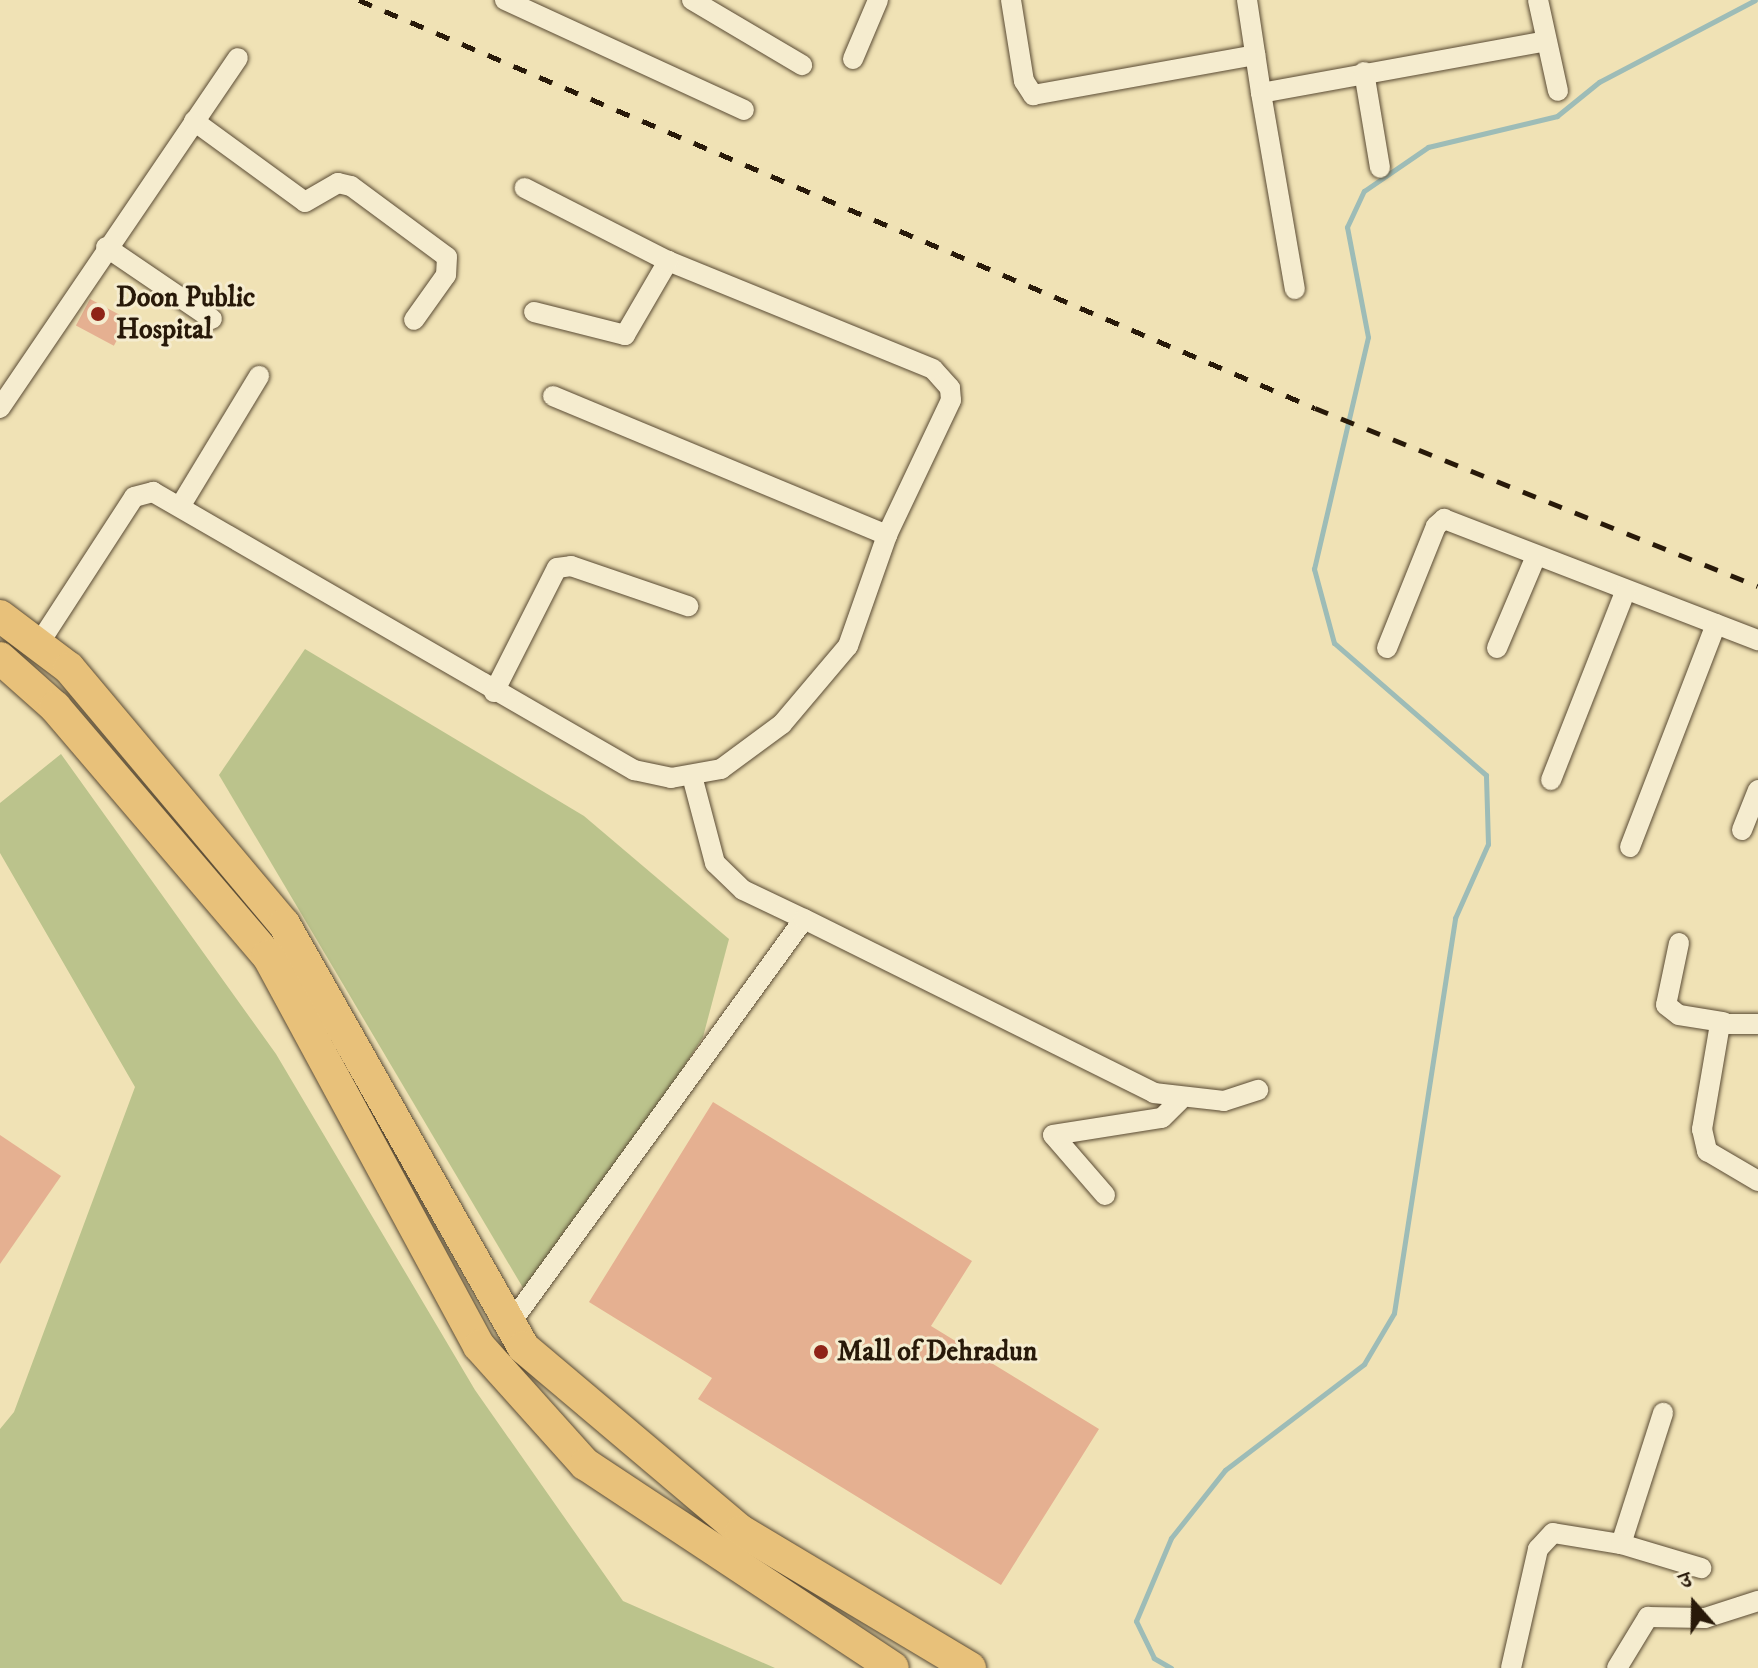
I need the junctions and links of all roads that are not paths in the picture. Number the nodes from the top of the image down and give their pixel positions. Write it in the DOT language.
graph roads {
  1 [pos="505,0"];
  2 [pos="878,0"];
  3 [pos="1011,0"];
  4 [pos="1247,0"];
  5 [pos="1538,0"];
  6 [pos="690,1"];
  7 [pos="1546,41"];
  8 [pos="1255,55"];
  9 [pos="238,58"];
  10 [pos="853,59"];
  11 [pos="802,65"];
  12 [pos="1364,72"];
  13 [pos="1558,91"];
  14 [pos="1261,93"];
  15 [pos="744,110"];
  16 [pos="194,121"];
  17 [pos="1380,168"];
  18 [pos="525,188"];
  19 [pos="106,247"];
  20 [pos="668,261"];
  21 [pos="1295,289"];
  22 [pos="534,312"];
  23 [pos="212,319"];
  24 [pos="414,320"];
  25 [pos="259,376"];
  26 [pos="553,396"];
  27 [pos="0,408"];
  28 [pos="181,505"];
  29 [pos="887,535"];
  30 [pos="1536,556"];
  31 [pos="1626,590"];
  32 [pos="688,606"];
  33 [pos="0,616"];
  34 [pos="1716,624"];
  35 [pos="1758,640"];
  36 [pos="38,645"];
  37 [pos="1387,648"];
  38 [pos="1497,648"];
  39 [pos="0,658"];
  40 [pos="494,692"];
  41 [pos="692,776"];
  42 [pos="1551,780"];
  43 [pos="1758,790"];
  44 [pos="1742,830"];
  45 [pos="1630,847"];
  46 [pos="804,919"];
  47 [pos="1679,943"];
  48 [pos="1723,1022"];
  49 [pos="1758,1024"];
  50 [pos="1258,1090"];
  51 [pos="1180,1100"];
  52 [pos="1758,1181"];
  53 [pos="1105,1195"];
  54 [pos="510,1324"];
  55 [pos="1663,1413"];
  56 [pos="1621,1544"];
  57 [pos="1701,1568"];
  58 [pos="1758,1601"];
  59 [pos="1519,1666"];
  60 [pos="893,1668"];
  61 [pos="970,1668"];
  62 [pos="1617,1668"];
  1 -- 15 [label="street"];
  2 -- 10 [label="street"];
  3 -- 8 [label="street"];
  4 -- 8 [label="street"];
  5 -- 7 [label="street"];
  6 -- 11 [label="street"];
  7 -- 12 [label="street"];
  7 -- 13 [label="street"];
  8 -- 14 [label="street"];
  9 -- 16 [label="street"];
  12 -- 14 [label="street"];
  12 -- 17 [label="street"];
  14 -- 21 [label="street"];
  16 -- 19 [label="street"];
  16 -- 24 [label="street"];
  18 -- 20 [label="street"];
  19 -- 23 [label="street"];
  19 -- 27 [label="street"];
  20 -- 22 [label="street"];
  20 -- 29 [label="street"];
  25 -- 28 [label="street"];
  26 -- 29 [label="street"];
  28 -- 36 [label="street"];
  28 -- 40 [label="street"];
  29 -- 41 [label="street"];
  30 -- 31 [label="street"];
  30 -- 37 [label="street"];
  30 -- 38 [label="street"];
  31 -- 34 [label="street"];
  31 -- 42 [label="street"];
  32 -- 40 [label="street"];
  33 -- 36 [label="highway"];
  34 -- 35 [label="street"];
  34 -- 45 [label="street"];
  36 -- 54 [label="highway"];
  39 -- 60 [label="highway"];
  40 -- 41 [label="street"];
  41 -- 46 [label="street"];
  43 -- 44 [label="street"];
  46 -- 51 [label="street"];
  46 -- 54 [label="street"];
  47 -- 48 [label="street"];
  48 -- 49 [label="street"];
  48 -- 52 [label="street"];
  50 -- 51 [label="street"];
  51 -- 53 [label="street"];
  54 -- 61 [label="highway"];
  55 -- 56 [label="street"];
  56 -- 57 [label="street"];
  56 -- 59 [label="street"];
  58 -- 62 [label="street"];
}
